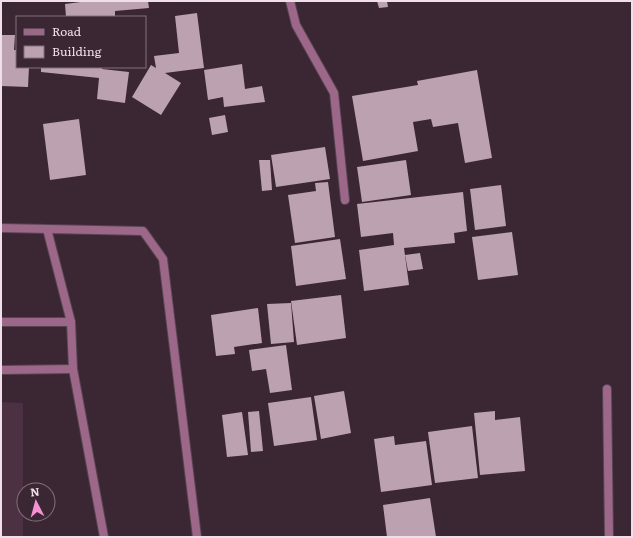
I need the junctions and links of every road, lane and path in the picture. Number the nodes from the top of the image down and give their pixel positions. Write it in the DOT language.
graph roads {
  1 [pos="290,1"];
  2 [pos="345,200"];
  3 [pos="1,228"];
  4 [pos="47,230"];
  5 [pos="1,322"];
  6 [pos="71,322"];
  7 [pos="73,369"];
  8 [pos="1,370"];
  9 [pos="607,389"];
  10 [pos="104,537"];
  11 [pos="197,537"];
  12 [pos="609,537"];
  1 -- 2 [label="street"];
  3 -- 4 [label="street"];
  4 -- 6 [label="street"];
  4 -- 11 [label="street"];
  5 -- 6 [label="street"];
  6 -- 7 [label="street"];
  7 -- 8 [label="street"];
  7 -- 10 [label="street"];
  9 -- 12 [label="street"];
}
